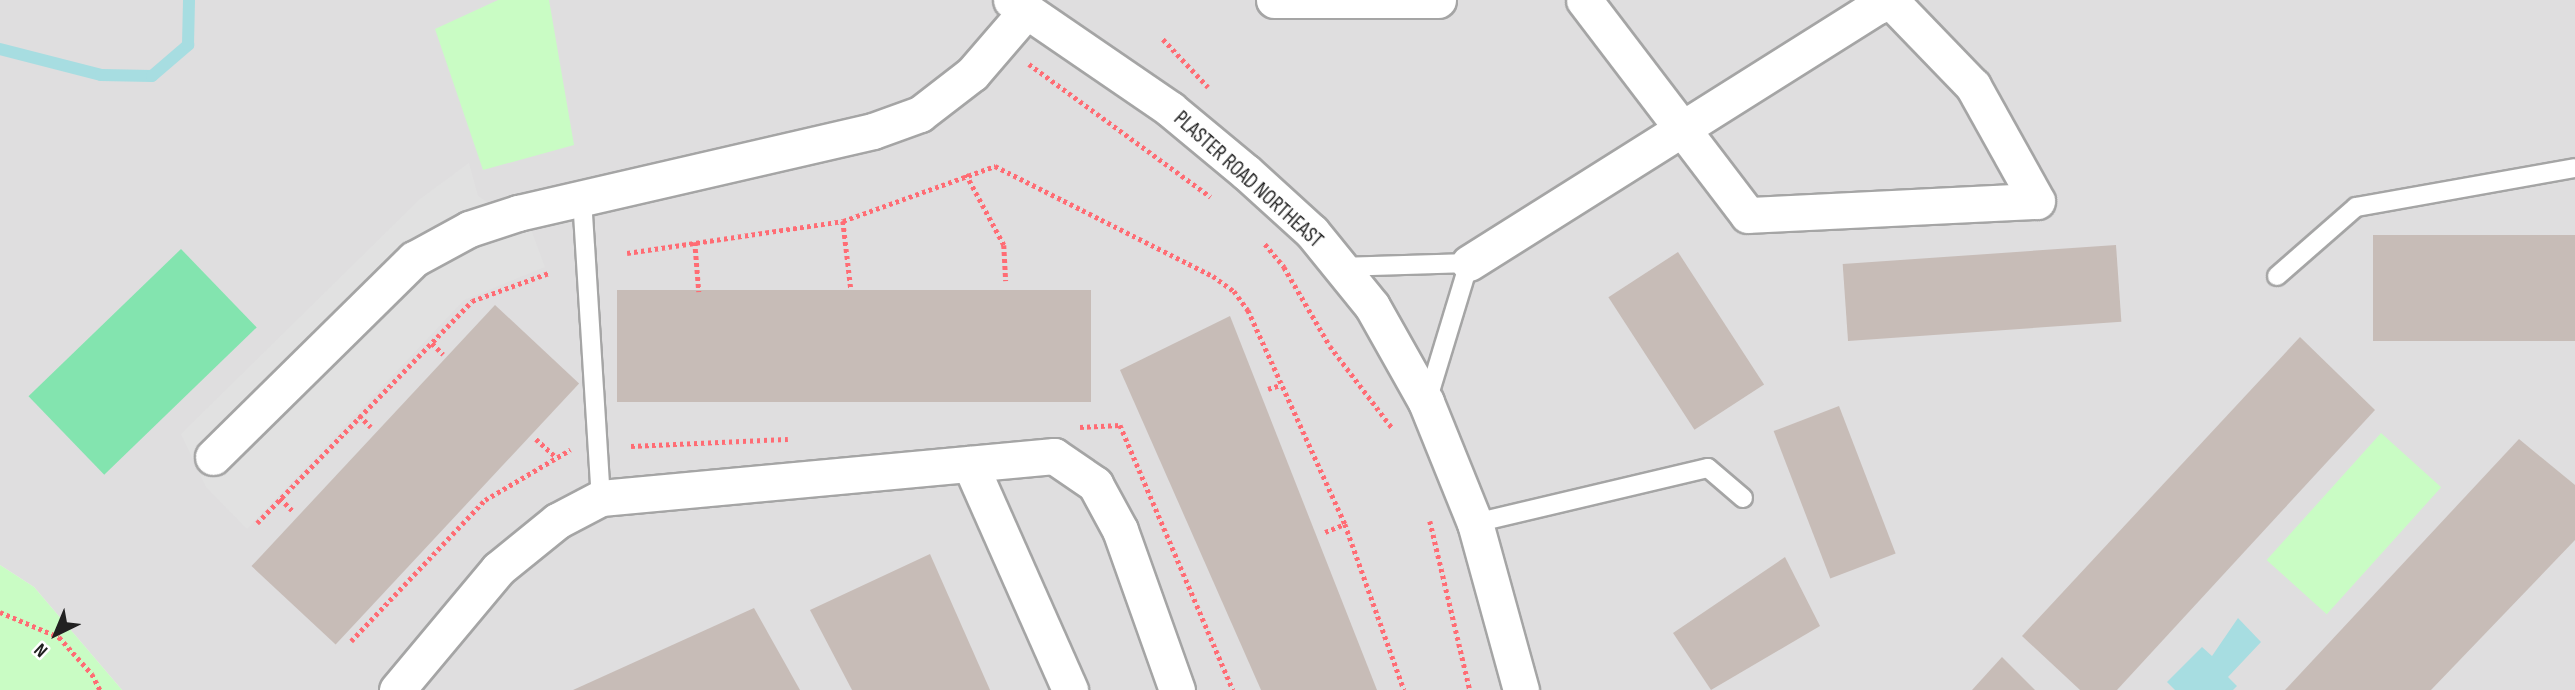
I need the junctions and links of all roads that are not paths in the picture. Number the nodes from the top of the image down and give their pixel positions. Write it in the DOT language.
graph roads {
  1 [pos="1274,0"];
  2 [pos="1437,0"];
  3 [pos="1584,0"];
  4 [pos="1892,1"];
  5 [pos="1019,5"];
  6 [pos="1683,132"];
  7 [pos="2575,168"];
  8 [pos="582,198"];
  9 [pos="1469,263"];
  10 [pos="1340,267"];
  11 [pos="2277,276"];
  12 [pos="1426,402"];
  13 [pos="214,457"];
  14 [pos="970,464"];
  15 [pos="601,498"];
  16 [pos="1743,498"];
  17 [pos="1475,523"];
  18 [pos="397,690"];
  19 [pos="1070,690"];
  20 [pos="1177,690"];
  21 [pos="1521,690"];
  1 -- 2 [label="street"];
  3 -- 6 [label="street"];
  4 -- 6 [label="street"];
  4 -- 6 [label="street"];
  5 -- 8 [label="street"];
  5 -- 10 [label="street, PLASTER ROAD NORTHEAST"];
  6 -- 9 [label="street"];
  7 -- 11 [label="lane"];
  8 -- 13 [label="street"];
  8 -- 15 [label="lane"];
  9 -- 10 [label="lane"];
  9 -- 12 [label="lane"];
  10 -- 12 [label="street, PLASTER ROAD NORTHEAST"];
  12 -- 17 [label="street, PLASTER ROAD NORTHEAST"];
  14 -- 15 [label="street"];
  14 -- 19 [label="street"];
  14 -- 20 [label="street"];
  15 -- 18 [label="street"];
  16 -- 17 [label="lane"];
  17 -- 21 [label="street, PLASTER ROAD NORTHEAST"];
}
